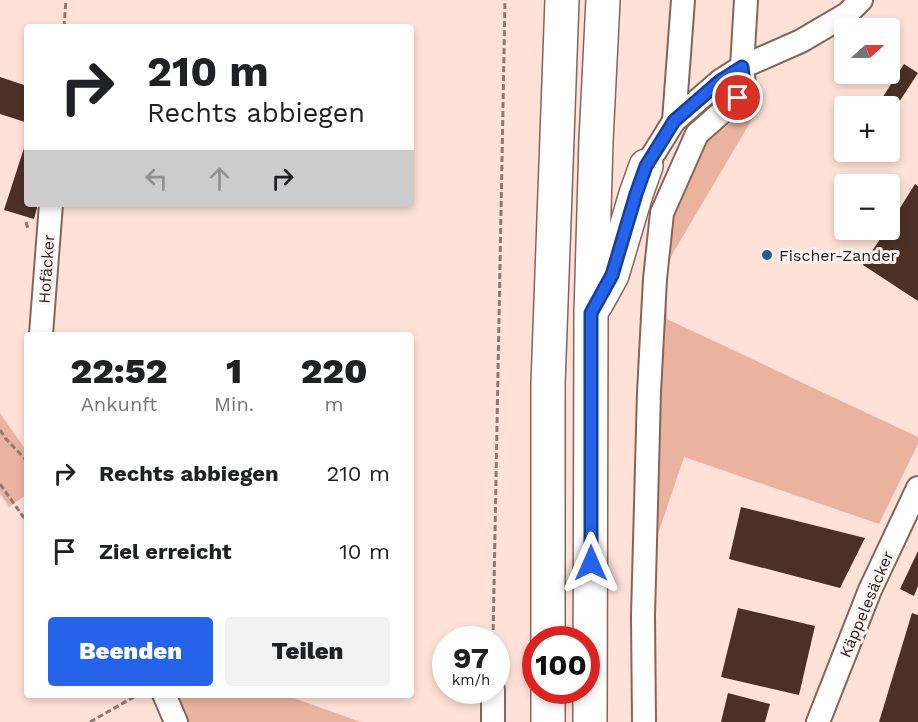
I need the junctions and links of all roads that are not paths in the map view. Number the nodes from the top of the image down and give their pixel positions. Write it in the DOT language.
graph roads {
  1 [pos="562,0"];
  2 [pos="603,0"];
  3 [pos="683,0"];
  4 [pos="746,0"];
  5 [pos="861,0"];
  6 [pos="742,67"];
  7 [pos="674,121"];
  8 [pos="646,166"];
  9 [pos="51,207"];
  10 [pos="591,313"];
  11 [pos="41,332"];
  12 [pos="918,488"];
  13 [pos="548,626"];
  14 [pos="166,698"];
  15 [pos="493,704"];
  16 [pos="548,704"];
  17 [pos="176,722"];
  18 [pos="493,722"];
  19 [pos="548,722"];
  20 [pos="590,722"];
  21 [pos="644,722"];
  22 [pos="818,722"];
  1 -- 13 [label="highway"];
  2 -- 10 [label="highway"];
  3 -- 7 [label="lane"];
  4 -- 6 [label="lane"];
  5 -- 6 [label="lane"];
  6 -- 7 [label="lane"];
  6 -- 21 [label="lane"];
  7 -- 8 [label="lane"];
  8 -- 10 [label="highway"];
  9 -- 11 [label="lane, Hofäcker"];
  10 -- 20 [label="highway"];
  12 -- 22 [label="lane, Käppelesäcker"];
  14 -- 17 [label="lane"];
  15 -- 18 [label="lane"];
  16 -- 19 [label="highway"];
}
